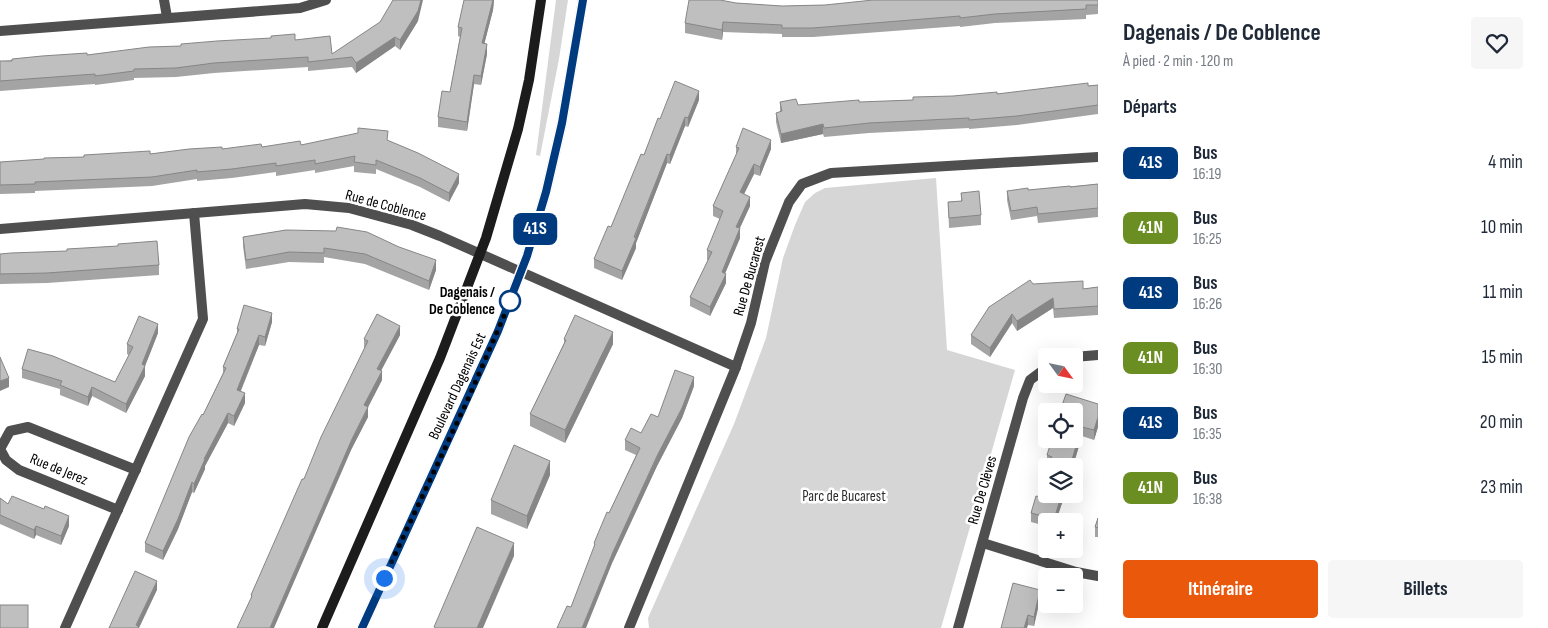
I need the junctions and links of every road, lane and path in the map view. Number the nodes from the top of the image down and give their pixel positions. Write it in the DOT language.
graph roads {
  1 [pos="164,0"];
  2 [pos="326,0"];
  3 [pos="541,0"];
  4 [pos="583,0"];
  5 [pos="167,17"];
  6 [pos="0,31"];
  7 [pos="1098,157"];
  8 [pos="194,212"];
  9 [pos="0,229"];
  10 [pos="480,253"];
  11 [pos="522,271"];
  12 [pos="1098,356"];
  13 [pos="1083,357"];
  14 [pos="736,367"];
  15 [pos="1038,374"];
  16 [pos="136,470"];
  17 [pos="118,510"];
  18 [pos="983,543"];
  19 [pos="1098,576"];
  20 [pos="65,628"];
  21 [pos="322,628"];
  22 [pos="362,628"];
  23 [pos="629,628"];
  24 [pos="958,628"];
  1 -- 5 [label="street"];
  2 -- 5 [label="street"];
  3 -- 10 [label="main road, Boulevard Dagenais Est"];
  4 -- 11 [label="main road, Boulevard Dagenais Est"];
  5 -- 6 [label="street"];
  7 -- 14 [label="street, Rue De Bucarest"];
  8 -- 9 [label="street, Rue de Coblence"];
  8 -- 10 [label="street, Rue de Coblence"];
  8 -- 16 [label="street"];
  10 -- 11 [label="street, Rue de Coblence"];
  10 -- 21 [label="main road, Boulevard Dagenais Est"];
  11 -- 14 [label="street, Rue de Coblence"];
  11 -- 22 [label="main road, Boulevard Dagenais Est"];
  12 -- 13 [label="street"];
  14 -- 23 [label="street, Rue De Bucarest"];
  15 -- 18 [label="street, Rue De Clèves"];
  16 -- 17 [label="street"];
  16 -- 17 [label="street, Rue de Jerez"];
  17 -- 20 [label="street"];
  18 -- 19 [label="street"];
  18 -- 24 [label="street, Rue De Clèves"];
}
